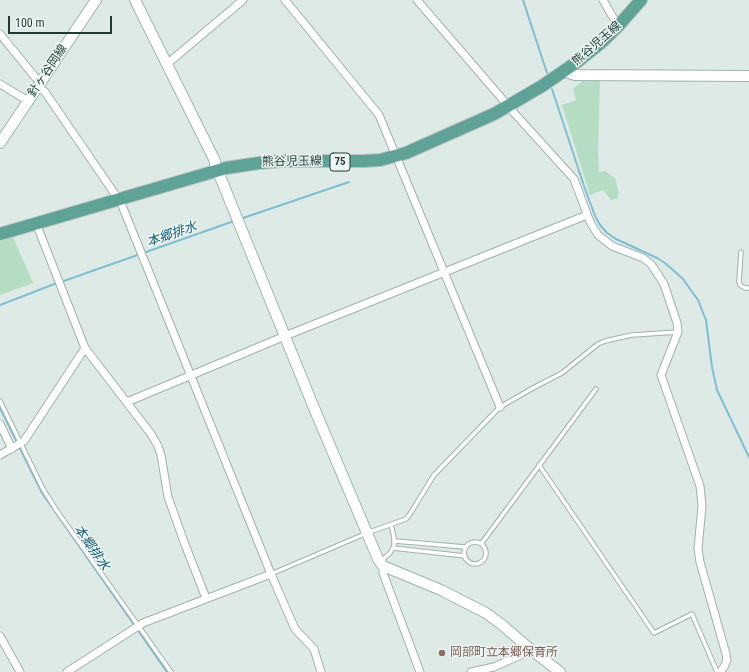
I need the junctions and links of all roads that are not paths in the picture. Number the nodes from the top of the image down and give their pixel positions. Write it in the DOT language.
graph roads {
  1 [pos="96,0"];
  2 [pos="135,0"];
  3 [pos="243,0"];
  4 [pos="285,0"];
  5 [pos="417,0"];
  6 [pos="603,0"];
  7 [pos="641,0"];
  8 [pos="619,25"];
  9 [pos="0,34"];
  10 [pos="167,64"];
  11 [pos="566,70"];
  12 [pos="749,76"];
  13 [pos="0,84"];
  14 [pos="40,84"];
  15 [pos="28,101"];
  16 [pos="509,106"];
  17 [pos="0,143"];
  18 [pos="396,156"];
  19 [pos="218,170"];
  20 [pos="118,198"];
  21 [pos="587,215"];
  22 [pos="36,223"];
  23 [pos="0,234"];
  24 [pos="741,252"];
  25 [pos="444,272"];
  26 [pos="749,288"];
  27 [pos="678,332"];
  28 [pos="285,336"];
  29 [pos="85,348"];
  30 [pos="191,376"];
  31 [pos="596,389"];
  32 [pos="0,401"];
  33 [pos="127,402"];
  34 [pos="500,407"];
  35 [pos="0,424"];
  36 [pos="21,443"];
  37 [pos="12,449"];
  38 [pos="0,455"];
  39 [pos="540,465"];
  40 [pos="391,525"];
  41 [pos="367,533"];
  42 [pos="395,541"];
  43 [pos="481,544"];
  44 [pos="466,547"];
  45 [pos="393,548"];
  46 [pos="464,556"];
  47 [pos="381,564"];
  48 [pos="271,574"];
  49 [pos="206,598"];
  50 [pos="138,625"];
  51 [pos="0,636"];
  52 [pos="530,649"];
  53 [pos="20,672"];
  54 [pos="67,672"];
  55 [pos="171,672"];
  56 [pos="320,672"];
  57 [pos="420,672"];
  58 [pos="471,672"];
  59 [pos="560,672"];
  60 [pos="719,672"];
  1 -- 14 [label="street, 針ヶ谷岡線"];
  2 -- 10 [label="street"];
  3 -- 10 [label="street"];
  4 -- 18 [label="street"];
  5 -- 16 [label="street"];
  6 -- 8 [label="street"];
  7 -- 8 [label="main road, 熊谷児玉線 / 75"];
  8 -- 11 [label="main road, 熊谷児玉線 / 75"];
  9 -- 14 [label="street"];
  10 -- 19 [label="street"];
  11 -- 12 [label="street"];
  11 -- 16 [label="main road, 熊谷児玉線 / 75"];
  13 -- 15 [label="street"];
  14 -- 15 [label="street, 針ヶ谷岡線"];
  14 -- 20 [label="street"];
  15 -- 17 [label="street, 針ヶ谷岡線"];
  16 -- 18 [label="main road, 熊谷児玉線 / 75"];
  16 -- 21 [label="street"];
  18 -- 19 [label="main road, 熊谷児玉線 / 75"];
  18 -- 25 [label="street"];
  19 -- 20 [label="main road, 熊谷児玉線 / 75"];
  19 -- 28 [label="street"];
  20 -- 22 [label="main road, 熊谷児玉線 / 75"];
  20 -- 30 [label="street"];
  21 -- 25 [label="street"];
  21 -- 27 [label="street"];
  22 -- 23 [label="main road, 熊谷児玉線 / 75"];
  22 -- 29 [label="street"];
  24 -- 26 [label="lane"];
  25 -- 28 [label="street"];
  25 -- 34 [label="street"];
  27 -- 34 [label="lane"];
  27 -- 60 [label="street"];
  28 -- 30 [label="street"];
  28 -- 41 [label="street"];
  29 -- 33 [label="street"];
  29 -- 36 [label="street"];
  30 -- 33 [label="street"];
  30 -- 48 [label="street"];
  31 -- 39 [label="lane"];
  32 -- 36 [label="lane"];
  33 -- 49 [label="street"];
  34 -- 40 [label="lane"];
  35 -- 37 [label="street"];
  36 -- 37 [label="street"];
  36 -- 50 [label="lane"];
  37 -- 38 [label="street"];
  39 -- 43 [label="lane"];
  39 -- 60 [label="lane"];
  40 -- 41 [label="lane"];
  40 -- 42 [label="lane"];
  41 -- 47 [label="street"];
  41 -- 48 [label="lane"];
  42 -- 44 [label="lane"];
  42 -- 45 [label="lane"];
  43 -- 44 [label="lane"];
  43 -- 46 [label="lane"];
  44 -- 46 [label="lane"];
  45 -- 46 [label="lane"];
  45 -- 47 [label="lane"];
  47 -- 52 [label="street"];
  47 -- 57 [label="street"];
  48 -- 49 [label="street"];
  48 -- 56 [label="street"];
  49 -- 50 [label="street"];
  50 -- 54 [label="street"];
  50 -- 55 [label="lane"];
  51 -- 53 [label="street"];
  52 -- 58 [label="street"];
  52 -- 59 [label="street"];
}
